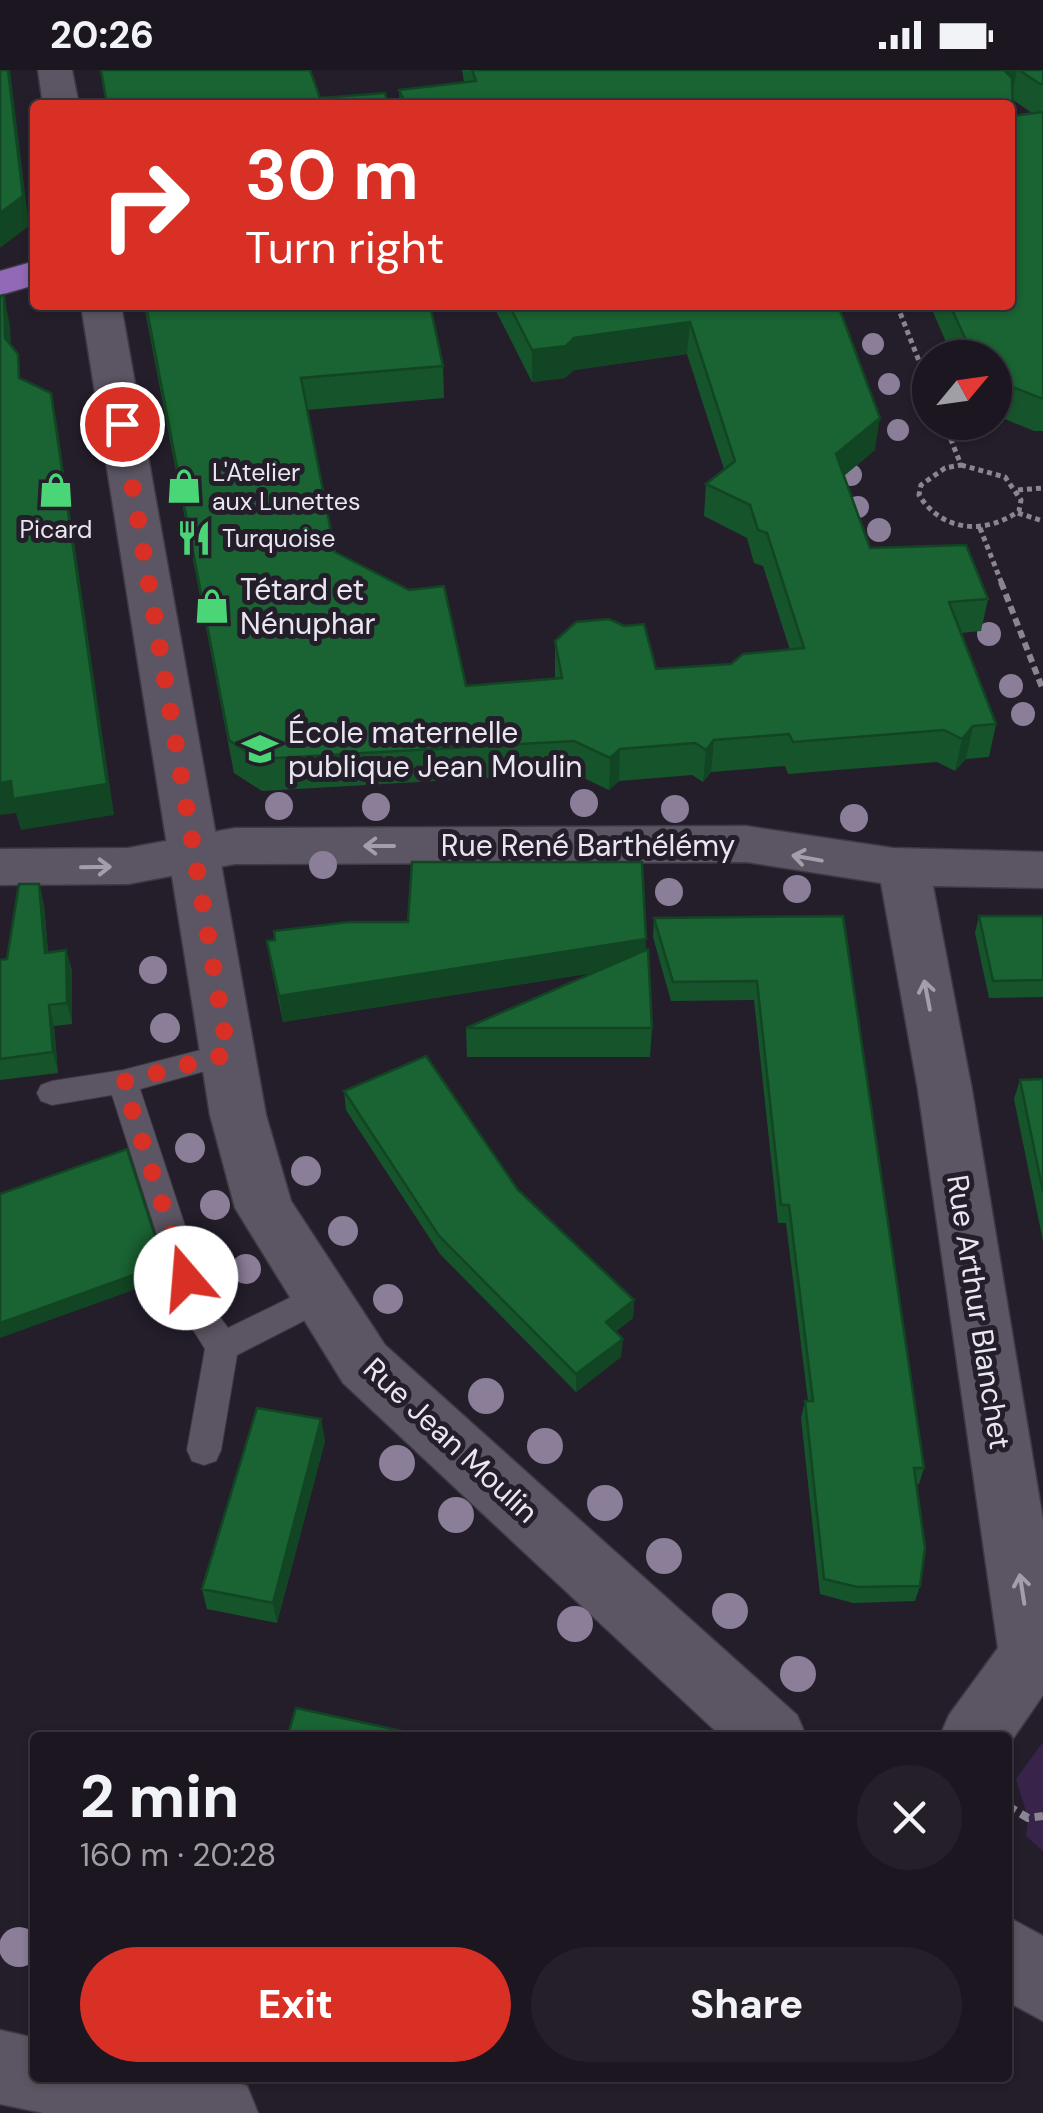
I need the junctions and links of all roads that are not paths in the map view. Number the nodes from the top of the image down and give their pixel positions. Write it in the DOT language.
graph roads {
  1 [pos="55,70"];
  2 [pos="60,100"];
  3 [pos="30,260"];
  4 [pos="0,262"];
  5 [pos="30,274"];
  6 [pos="0,283"];
  7 [pos="103,310"];
  8 [pos="192,857"];
  9 [pos="0,868"];
  10 [pos="904,870"];
  11 [pos="1043,870"];
  12 [pos="228,1054"];
  13 [pos="123,1082"];
  14 [pos="52,1092"];
  15 [pos="318,1298"];
  16 [pos="222,1347"];
  17 [pos="204,1450"];
  18 [pos="766,1732"];
  19 [pos="977,1732"];
  20 [pos="1012,1956"];
  21 [pos="1043,1985"];
  22 [pos="0,2067"];
  23 [pos="30,2073"];
  24 [pos="69,2082"];
  25 [pos="220,2113"];
  1 -- 2 [label="street"];
  3 -- 4 [label="main road"];
  5 -- 6 [label="main road"];
  7 -- 8 [label="street, Rue Jean Moulin"];
  9 -- 8 [label="street, Rue René Barthélémy, one-way"];
  10 -- 8 [label="street, Rue René Barthélémy, one-way"];
  8 -- 12 [label="street, Rue Jean Moulin"];
  10 -- 11 [label="street, Rue René Barthélémy"];
  19 -- 10 [label="street, Rue Arthur Blanchet, one-way"];
  12 -- 13 [label="lane"];
  12 -- 15 [label="street, Rue Jean Moulin"];
  13 -- 14 [label="lane"];
  13 -- 16 [label="lane"];
  15 -- 16 [label="lane"];
  15 -- 18 [label="street, Rue Jean Moulin"];
  16 -- 17 [label="lane"];
  20 -- 21 [label="street"];
  22 -- 23 [label="street"];
  24 -- 25 [label="street"];
}
